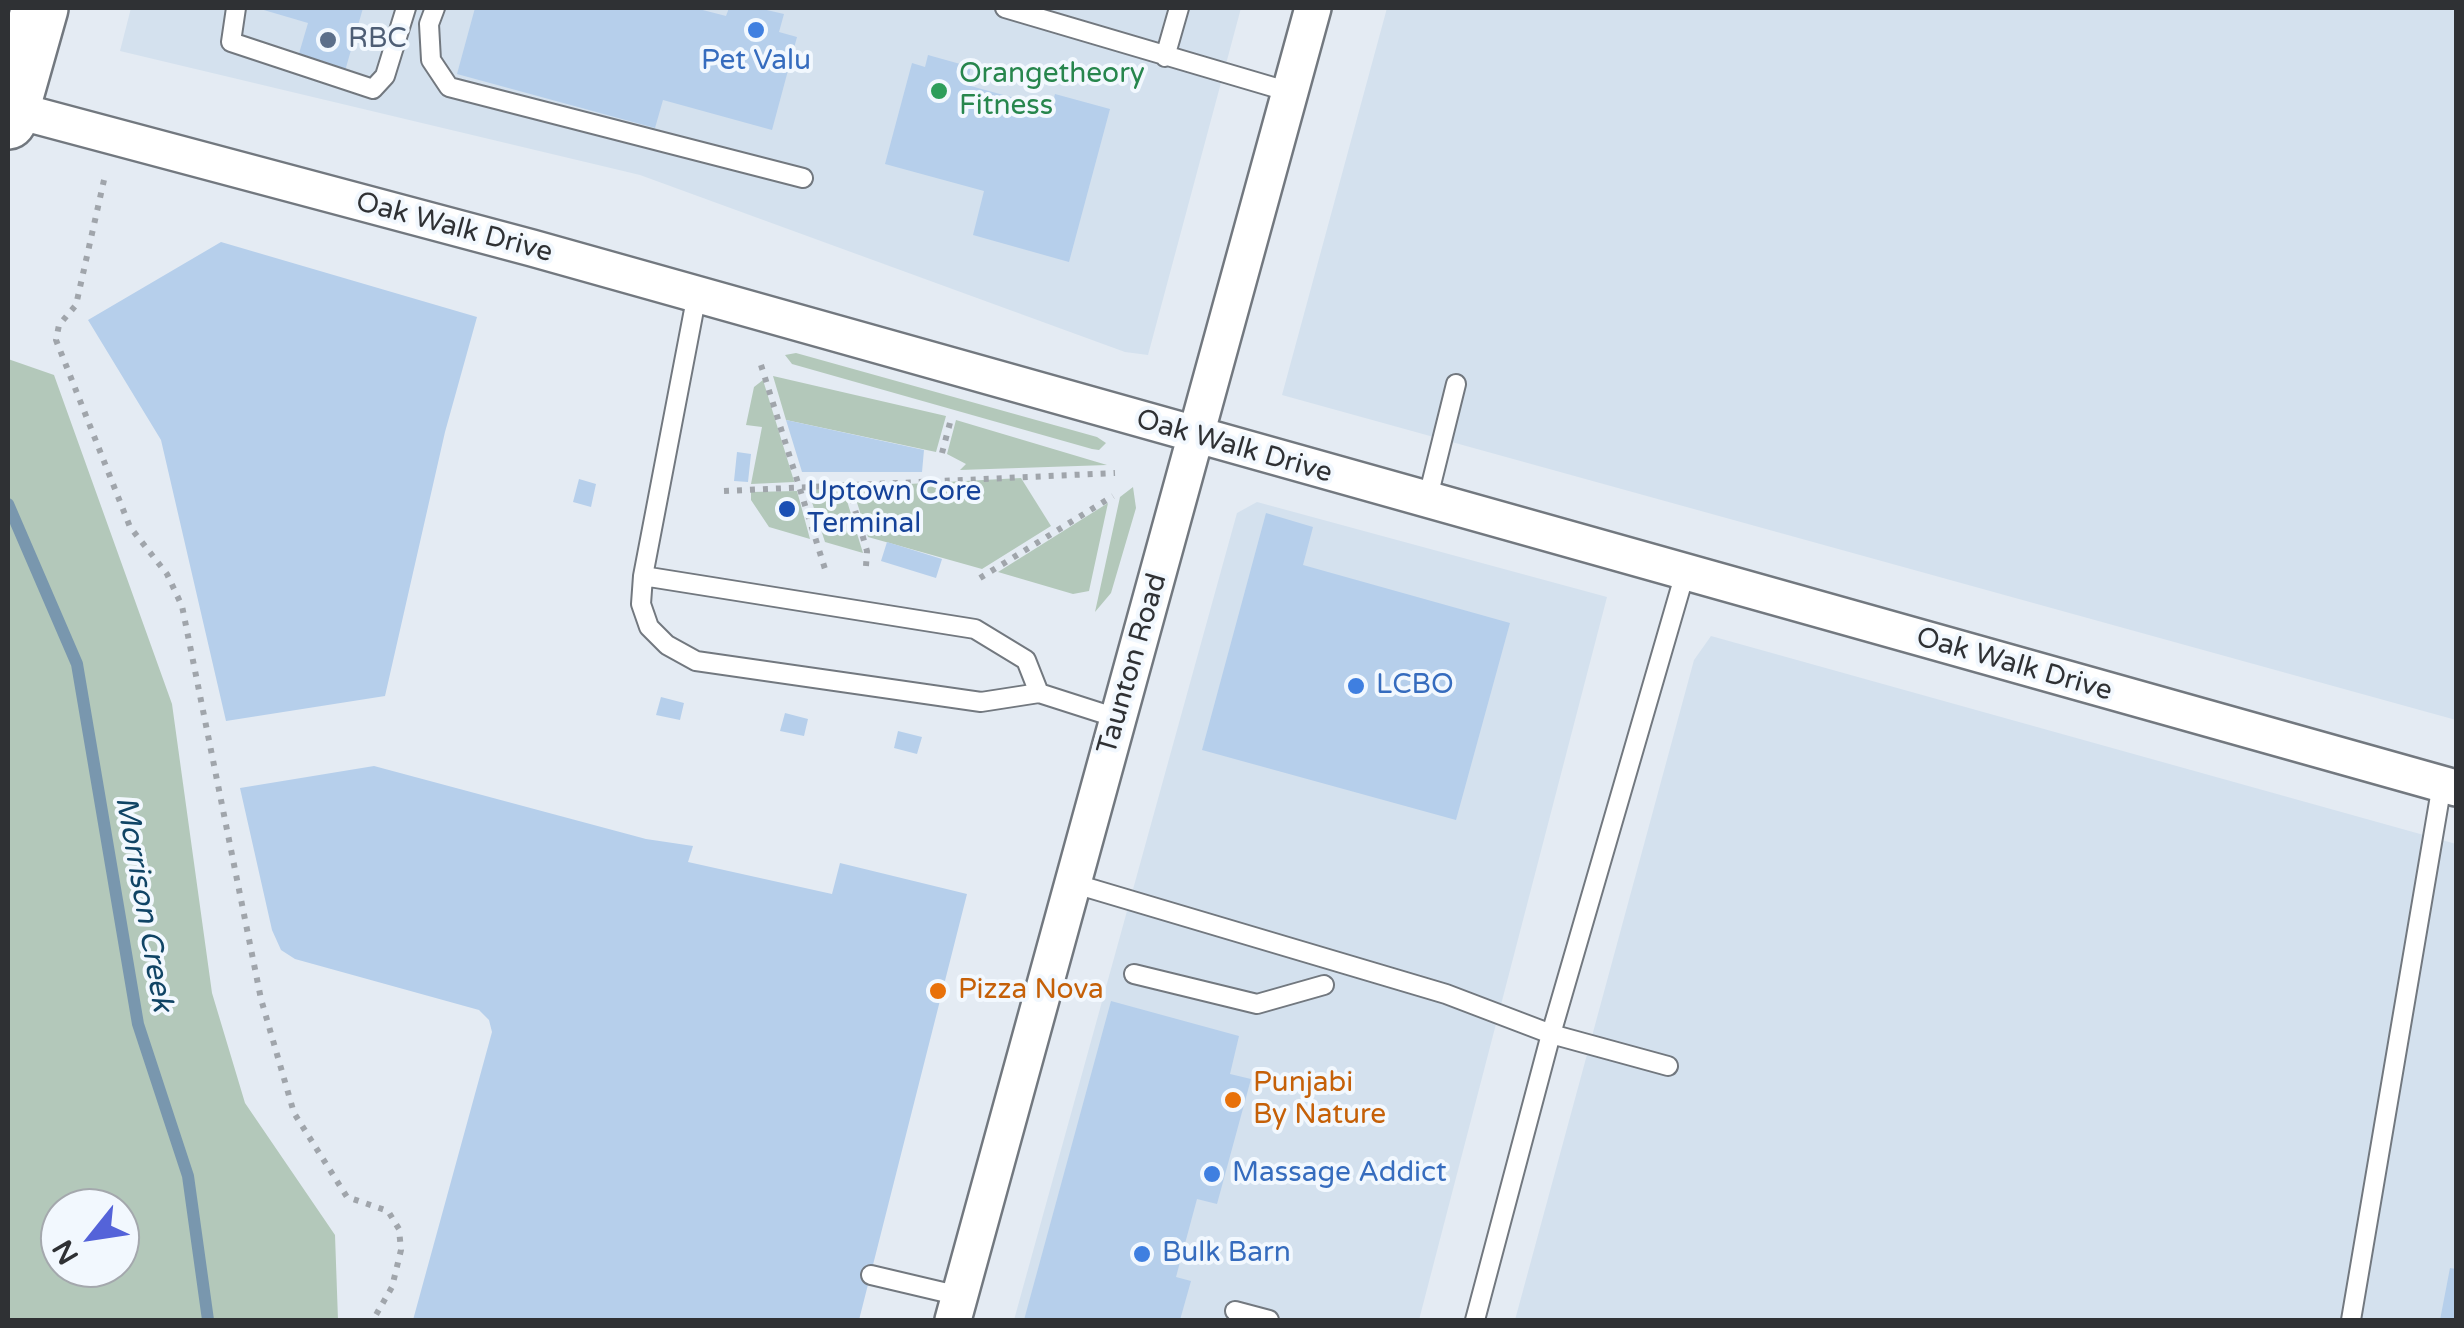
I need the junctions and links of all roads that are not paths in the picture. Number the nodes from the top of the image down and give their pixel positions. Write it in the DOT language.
graph roads {
  1 [pos="40,8"];
  2 [pos="236,8"];
  3 [pos="406,8"];
  4 [pos="435,8"];
  5 [pos="1005,8"];
  6 [pos="1179,8"];
  7 [pos="1313,8"];
  8 [pos="1165,57"];
  9 [pos="1290,92"];
  10 [pos="9,115"];
  11 [pos="803,178"];
  12 [pos="697,294"];
  13 [pos="1456,384"];
  14 [pos="1195,436"];
  15 [pos="1426,501"];
  16 [pos="1685,573"];
  17 [pos="643,576"];
  18 [pos="1040,693"];
  19 [pos="1117,718"];
  20 [pos="2449,786"];
  21 [pos="1072,884"];
  22 [pos="1134,974"];
  23 [pos="1324,985"];
  24 [pos="1552,1034"];
  25 [pos="1668,1066"];
  26 [pos="871,1276"];
  27 [pos="956,1309"];
  28 [pos="1235,1311"];
  29 [pos="1269,1320"];
  30 [pos="1475,1320"];
  31 [pos="2352,1320"];
  1 -- 10 [label="main road"];
  2 -- 3 [label="lane"];
  4 -- 11 [label="lane"];
  5 -- 8 [label="lane"];
  6 -- 8 [label="lane"];
  7 -- 9 [label="street, Taunton Road"];
  8 -- 9 [label="lane"];
  9 -- 14 [label="street, Taunton Road"];
  10 -- 12 [label="street, Oak Walk Drive"];
  12 -- 14 [label="street, Oak Walk Drive"];
  12 -- 17 [label="lane"];
  13 -- 15 [label="lane"];
  14 -- 15 [label="street, Oak Walk Drive"];
  14 -- 19 [label="street, Taunton Road"];
  15 -- 16 [label="street, Oak Walk Drive"];
  16 -- 20 [label="street, Oak Walk Drive"];
  16 -- 24 [label="lane"];
  17 -- 18 [label="lane"];
  17 -- 18 [label="lane"];
  18 -- 19 [label="lane"];
  19 -- 21 [label="street, Taunton Road"];
  20 -- 31 [label="lane"];
  21 -- 24 [label="lane"];
  21 -- 27 [label="street, Taunton Road"];
  22 -- 23 [label="lane"];
  24 -- 25 [label="lane"];
  24 -- 30 [label="lane"];
  26 -- 27 [label="lane"];
  28 -- 29 [label="lane"];
}
